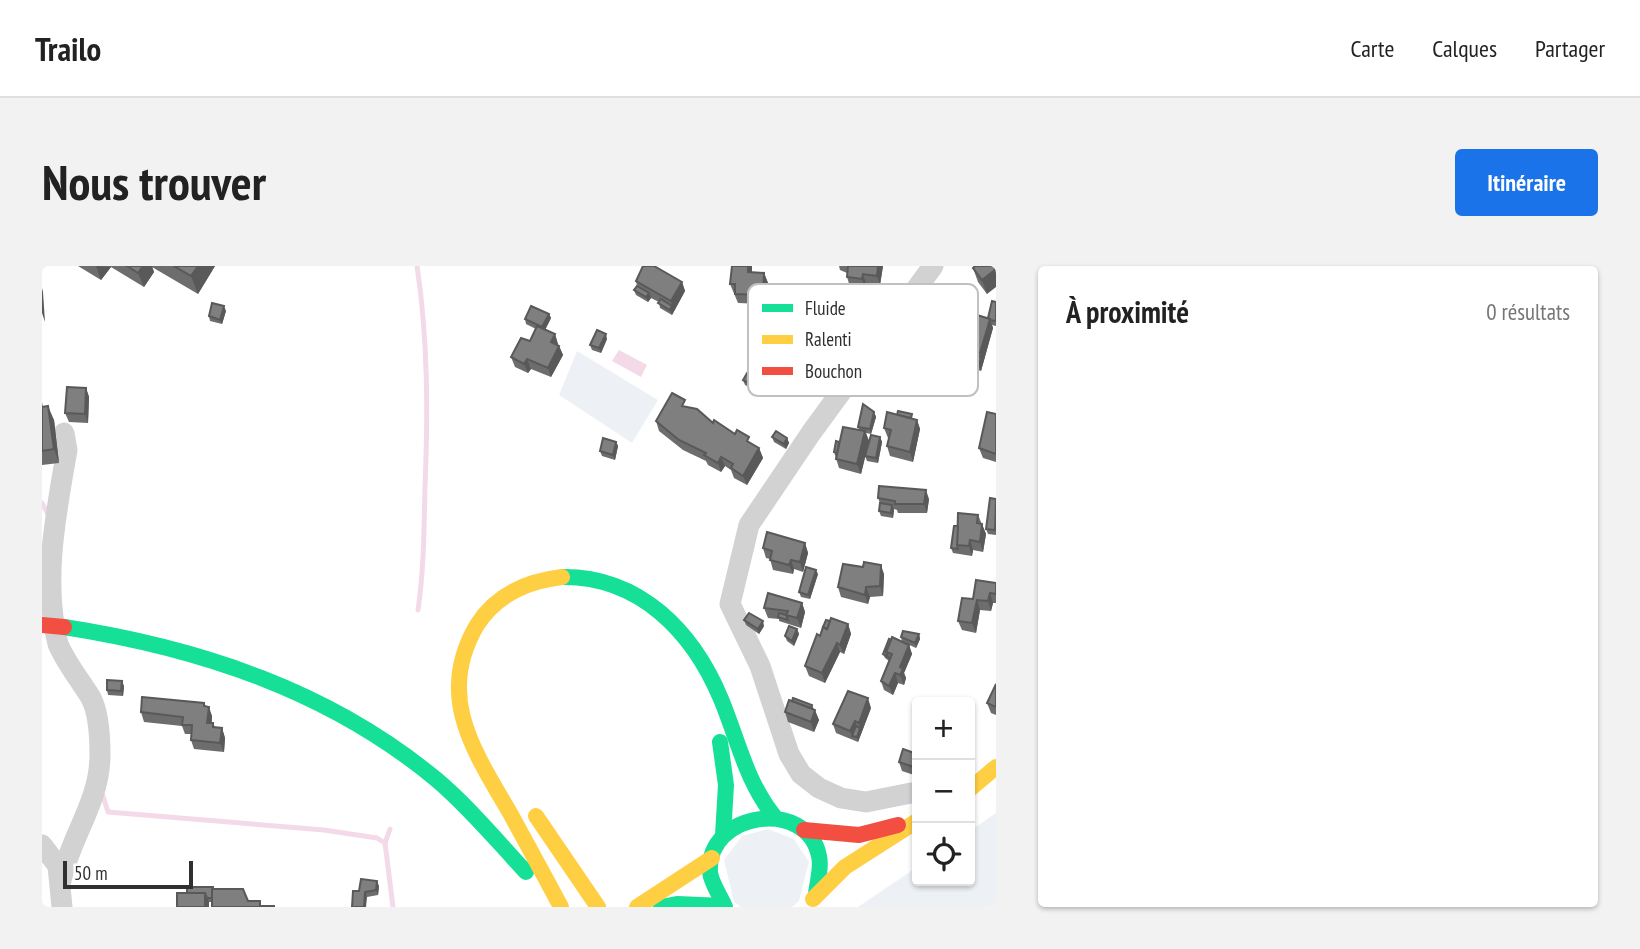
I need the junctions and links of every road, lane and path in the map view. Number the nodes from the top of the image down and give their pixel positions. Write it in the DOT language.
graph roads {
  1 [pos="933,266"];
  2 [pos="920,284"];
  3 [pos="838,396"];
  4 [pos="64,433"];
  5 [pos="42,625"];
  6 [pos="494,751"];
  7 [pos="996,768"];
  8 [pos="975,785"];
  9 [pos="911,793"];
  10 [pos="527,803"];
  11 [pos="774,816"];
  12 [pos="912,822"];
  13 [pos="914,823"];
  14 [pos="804,830"];
  15 [pos="723,835"];
  16 [pos="42,845"];
  17 [pos="712,858"];
  18 [pos="61,881"];
  19 [pos="812,901"];
  20 [pos="62,907"];
  21 [pos="560,907"];
  22 [pos="598,907"];
  23 [pos="637,907"];
  24 [pos="661,907"];
  25 [pos="724,907"];
  1 -- 2 [label="street"];
  3 -- 9 [label="street"];
  4 -- 18 [label="street"];
  5 -- 21 [label="main road, bridge"];
  6 -- 15 [label="main road"];
  7 -- 8 [label="main road"];
  10 -- 22 [label="main road"];
  11 -- 14 [label="main road"];
  11 -- 15 [label="main road"];
  11 -- 21 [label="main road"];
  12 -- 14 [label="main road"];
  13 -- 19 [label="main road"];
  14 -- 19 [label="main road"];
  15 -- 17 [label="main road"];
  16 -- 18 [label="street"];
  17 -- 23 [label="main road"];
  17 -- 25 [label="main road"];
  18 -- 20 [label="street"];
  24 -- 25 [label="main road"];
}
